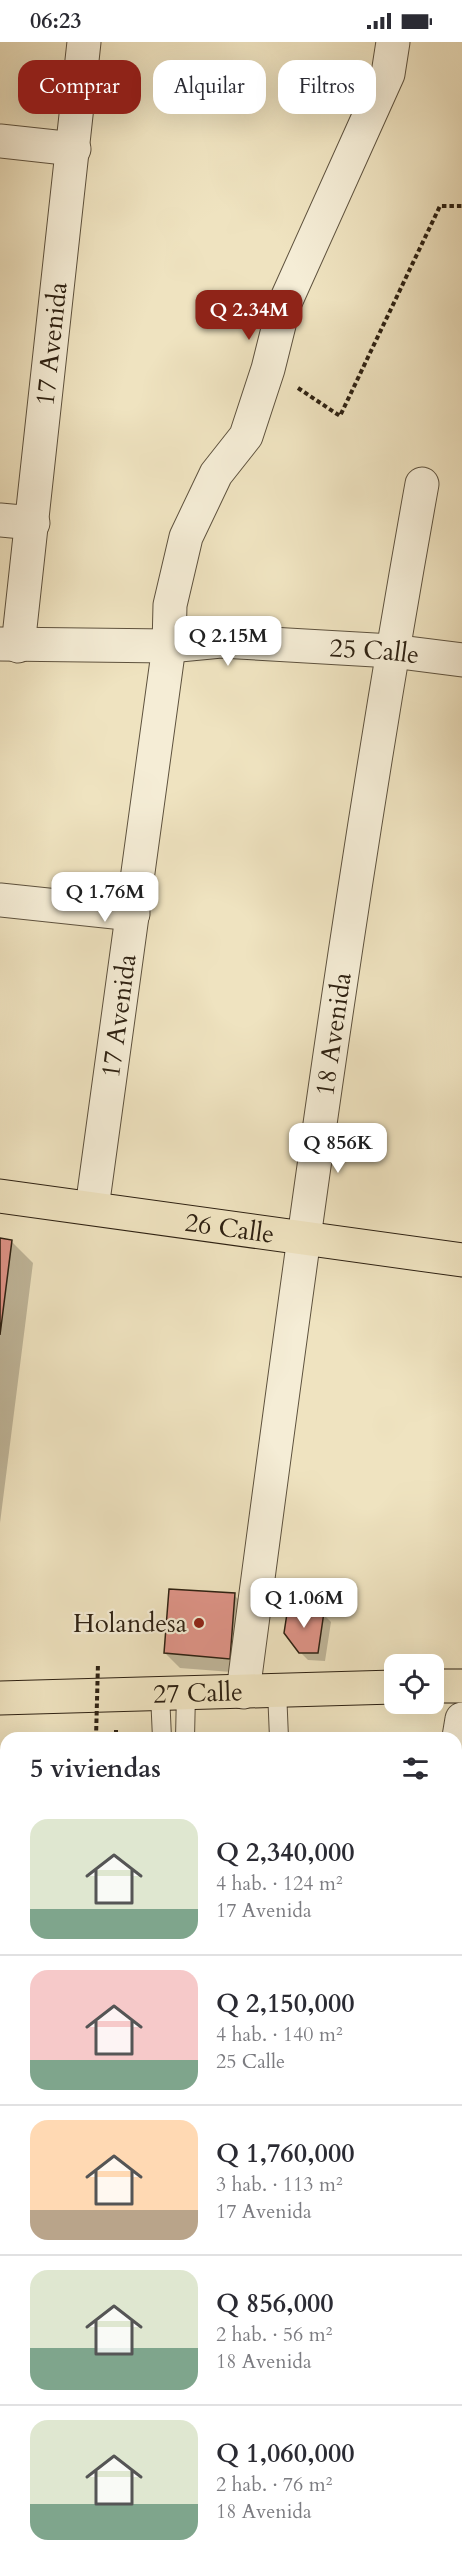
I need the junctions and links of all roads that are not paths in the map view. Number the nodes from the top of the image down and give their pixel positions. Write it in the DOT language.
graph roads {
  1 [pos="84,42"];
  2 [pos="393,42"];
  3 [pos="0,141"];
  4 [pos="74,149"];
  5 [pos="422,484"];
  6 [pos="0,520"];
  7 [pos="33,523"];
  8 [pos="9,645"];
  9 [pos="169,646"];
  10 [pos="392,651"];
  11 [pos="462,660"];
  12 [pos="0,900"];
  13 [pos="133,914"];
  14 [pos="0,1196"];
  15 [pos="92,1208"];
  16 [pos="303,1237"];
  17 [pos="462,1260"];
  18 [pos="444,1686"];
  19 [pos="462,1686"];
  20 [pos="384,1688"];
  21 [pos="277,1690"];
  22 [pos="243,1692"];
  23 [pos="173,1694"];
  24 [pos="0,1698"];
  25 [pos="164,1732"];
  26 [pos="183,1732"];
  27 [pos="279,1732"];
  1 -- 4 [label="street, 17 Avenida"];
  2 -- 9 [label="street, 17 Avenida"];
  3 -- 4 [label="street"];
  4 -- 7 [label="street, 17 Avenida"];
  5 -- 10 [label="street, 18 Avenida"];
  6 -- 7 [label="street"];
  7 -- 8 [label="street, 17 Avenida"];
  8 -- 9 [label="street, 25 Calle"];
  9 -- 10 [label="street, 25 Calle"];
  9 -- 13 [label="street, 17 Avenida"];
  10 -- 11 [label="street, 25 Calle"];
  10 -- 16 [label="street, 18 Avenida"];
  12 -- 13 [label="street"];
  13 -- 15 [label="street, 17 Avenida"];
  14 -- 15 [label="main road, 26 Calle"];
  15 -- 16 [label="main road, 26 Calle"];
  16 -- 17 [label="main road, 26 Calle"];
  16 -- 22 [label="street, 18 Avenida"];
  18 -- 19 [label="main road"];
  20 -- 21 [label="main road, 27 Calle"];
  21 -- 22 [label="main road, 27 Calle"];
  21 -- 27 [label="lane"];
  22 -- 23 [label="main road, 27 Calle"];
  23 -- 24 [label="main road, 27 Calle"];
  23 -- 25 [label="lane"];
  23 -- 26 [label="lane"];
}
